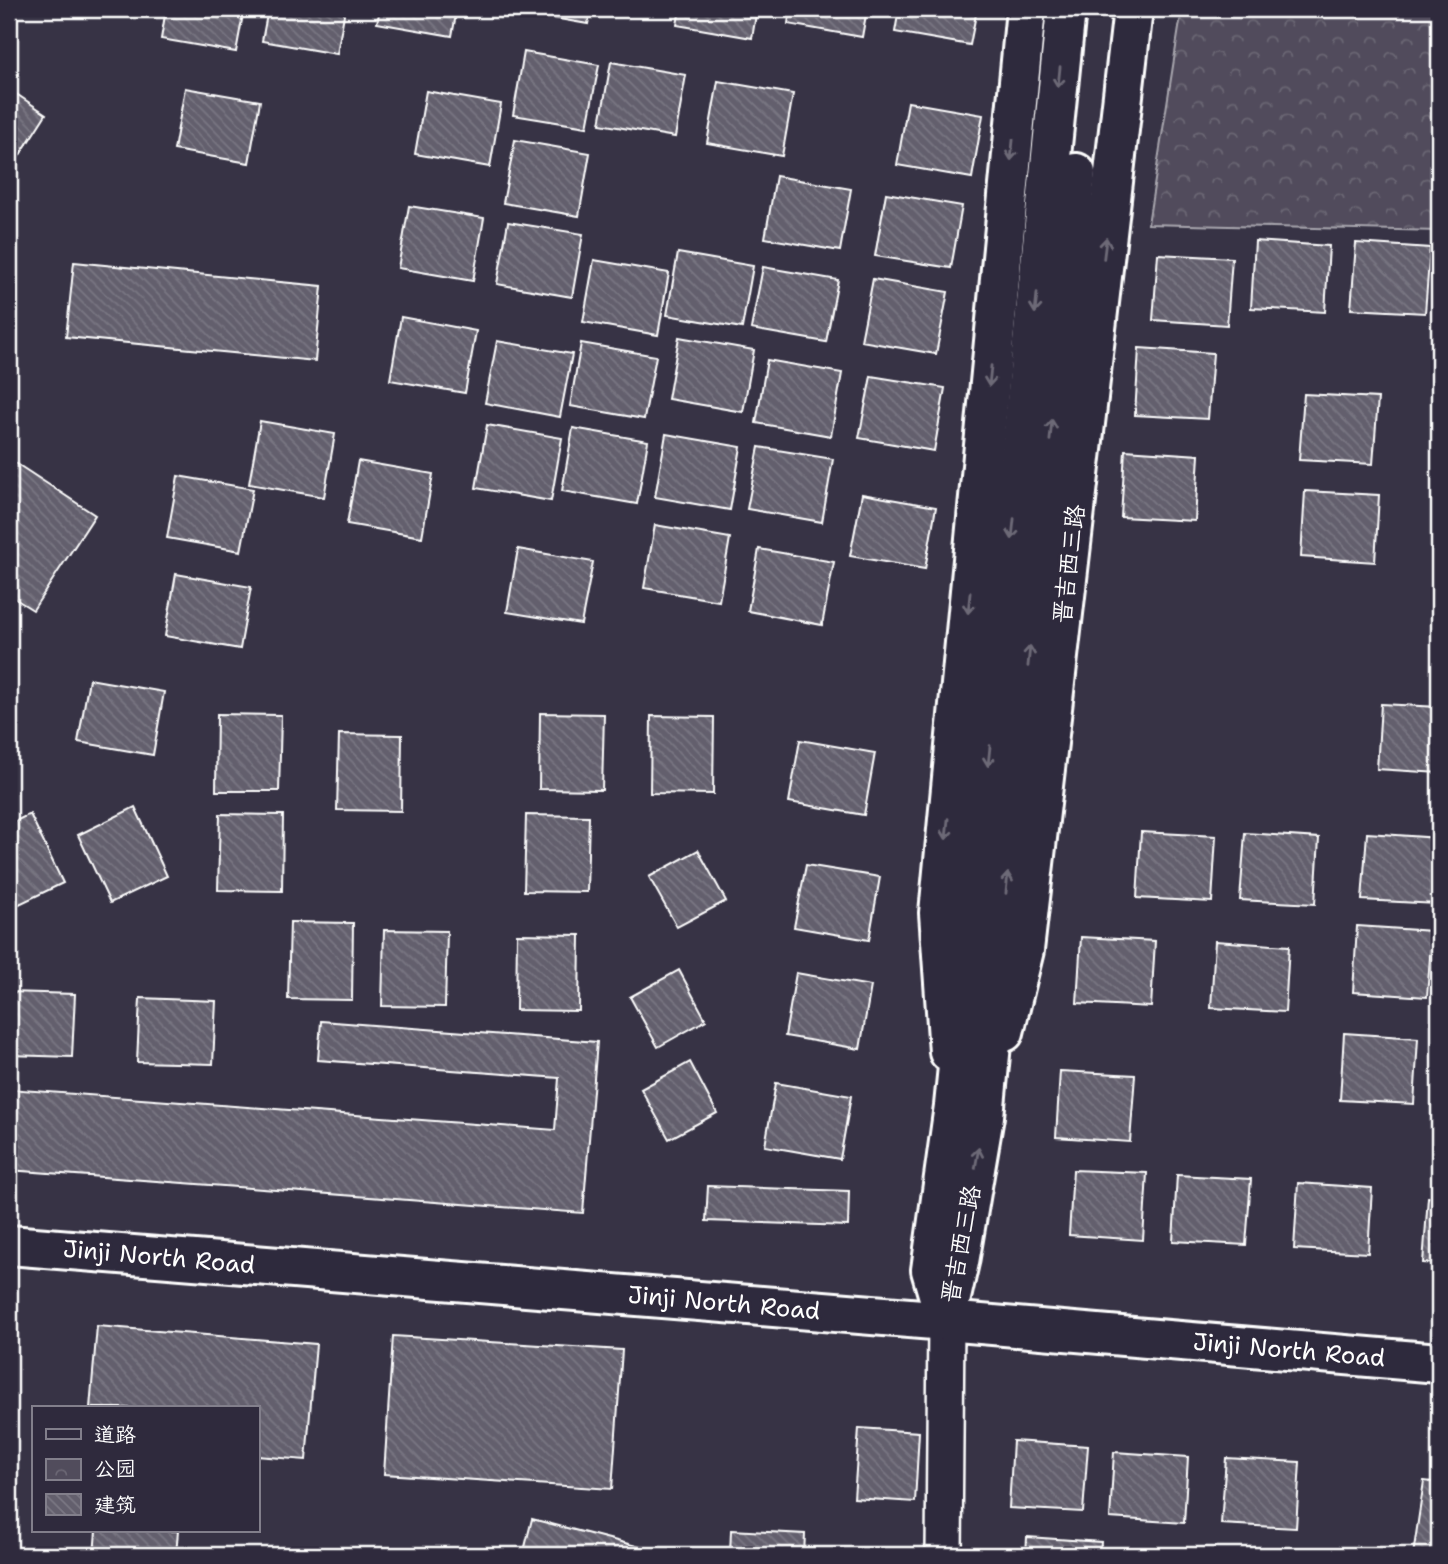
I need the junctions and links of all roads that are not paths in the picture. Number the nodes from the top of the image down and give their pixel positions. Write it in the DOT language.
graph roads {
  1 [pos="1026,9"];
  2 [pos="1066,9"];
  3 [pos="1092,9"];
  4 [pos="1133,9"];
  5 [pos="969,1111"];
  6 [pos="9,1245"];
  7 [pos="946,1321"];
  8 [pos="1439,1363"];
  9 [pos="944,1555"];
  1 -- 5 [label="street, 晋吉西三路, one-way"];
  2 -- 5 [label="street, 晋吉西三路, one-way"];
  5 -- 3 [label="street, 晋吉西三路, one-way"];
  5 -- 4 [label="street, 晋吉西三路, one-way"];
  5 -- 7 [label="street, 晋吉西三路"];
  6 -- 7 [label="street, Jinji North Road"];
  7 -- 8 [label="street, Jinji North Road"];
  7 -- 9 [label="street"];
}
